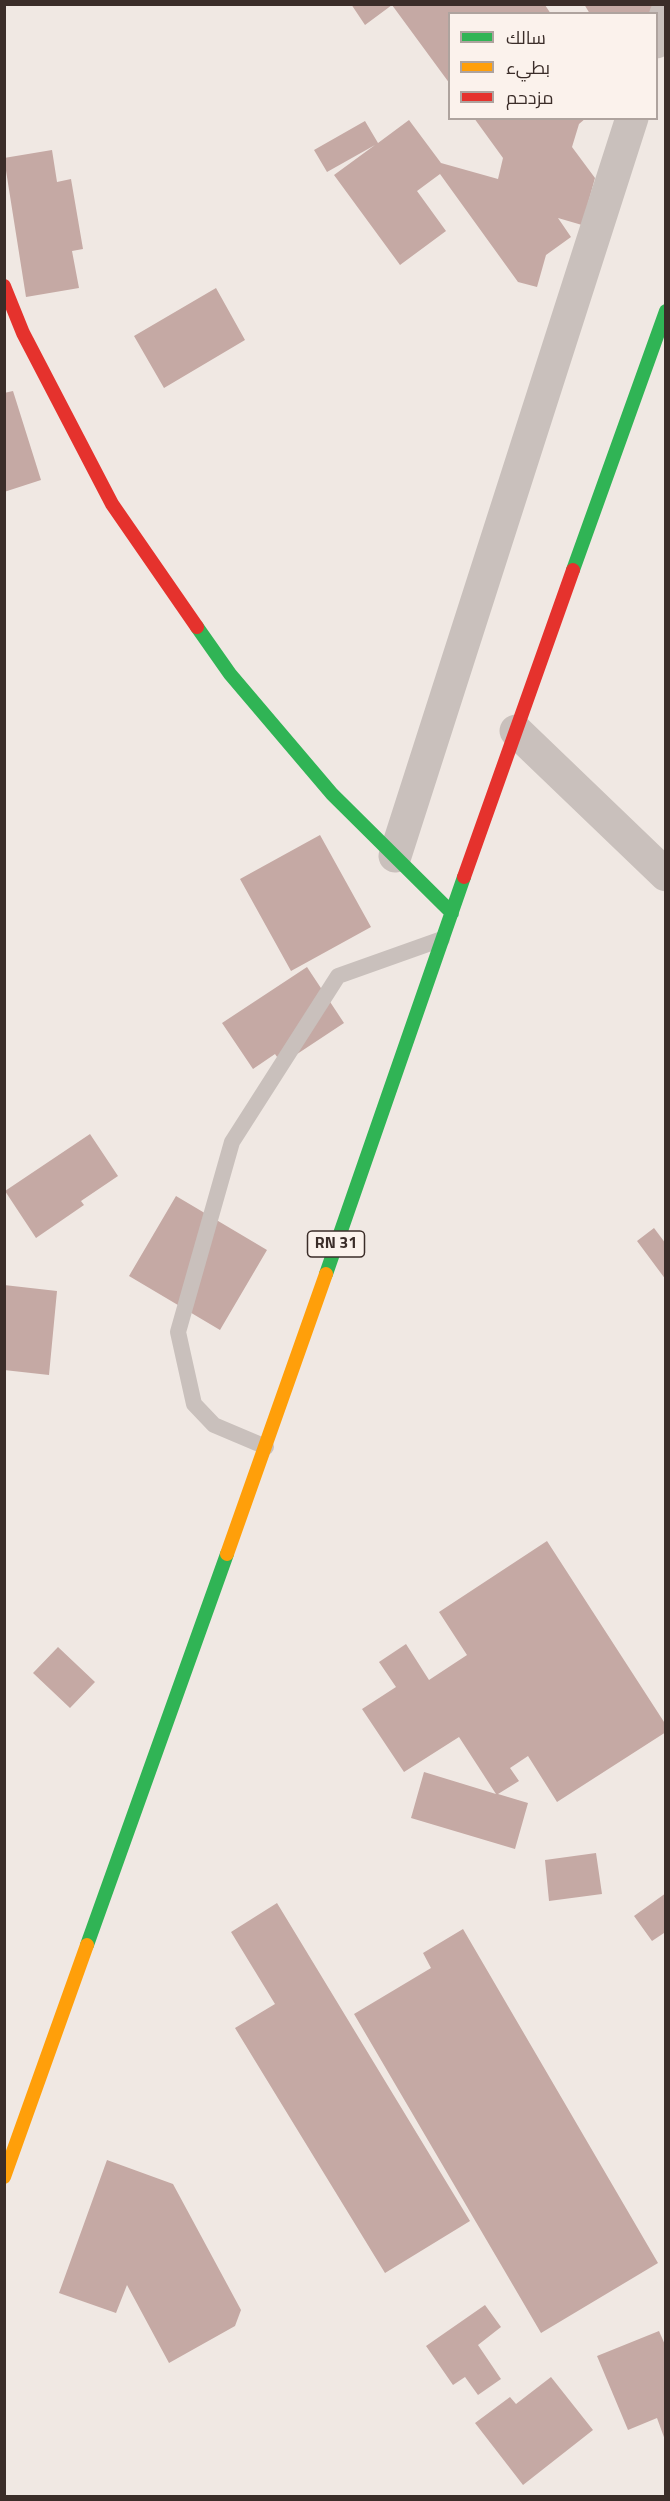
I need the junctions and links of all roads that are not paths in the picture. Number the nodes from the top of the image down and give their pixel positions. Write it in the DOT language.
graph roads {
  1 [pos="666,14"];
  2 [pos="658,39"];
  3 [pos="631,120"];
  4 [pos="4,286"];
  5 [pos="666,311"];
  6 [pos="516,731"];
  7 [pos="395,856"];
  8 [pos="666,875"];
  9 [pos="452,913"];
  10 [pos="442,938"];
  11 [pos="266,1447"];
  12 [pos="4,2177"];
  1 -- 2 [label="street"];
  3 -- 7 [label="street"];
  4 -- 7 [label="main road"];
  5 -- 6 [label="main road, RN 31"];
  6 -- 8 [label="street"];
  6 -- 9 [label="main road, RN 31"];
  7 -- 9 [label="main road"];
  9 -- 10 [label="main road, RN 31"];
  10 -- 11 [label="main road, RN 31"];
  10 -- 11 [label="lane"];
  11 -- 12 [label="main road, RN 31"];
}
